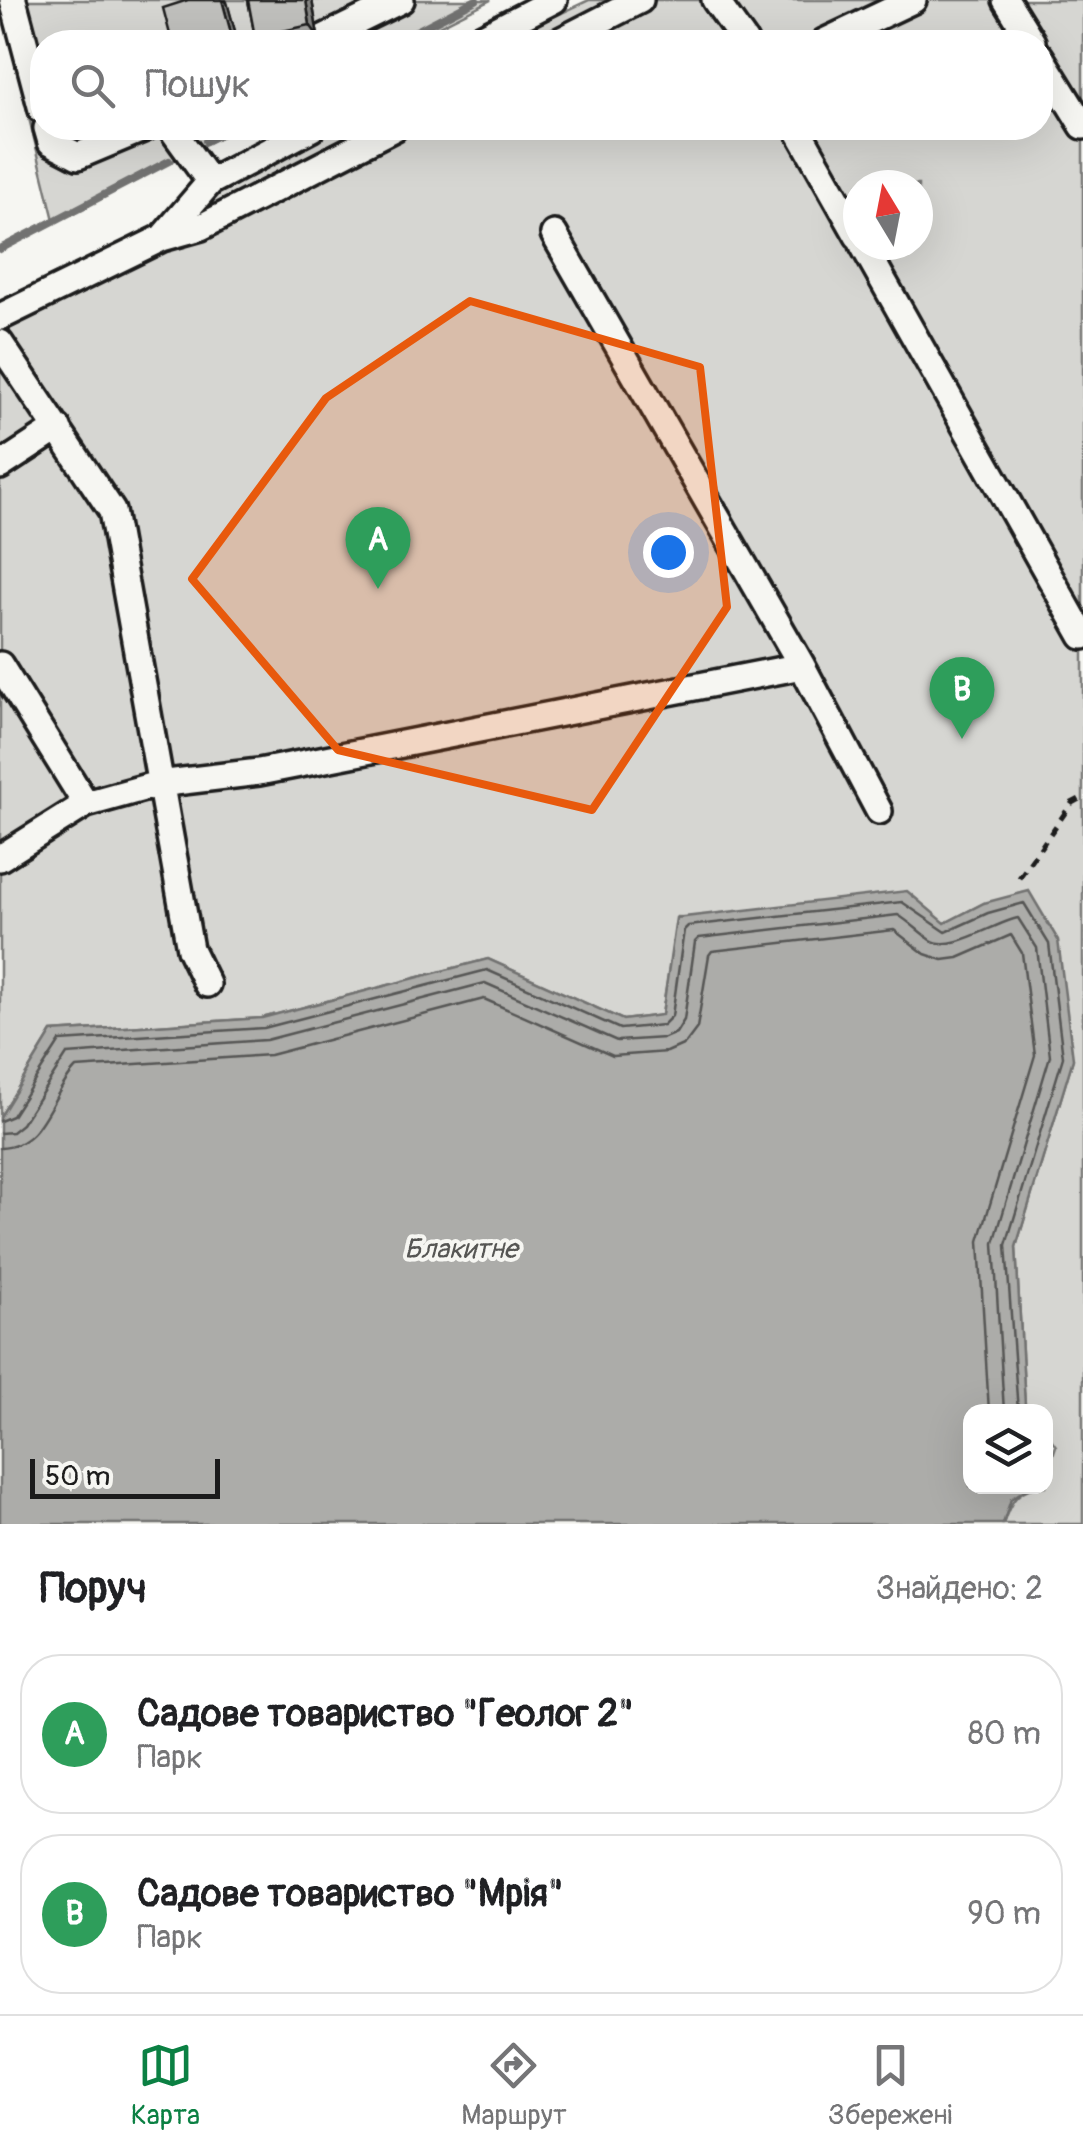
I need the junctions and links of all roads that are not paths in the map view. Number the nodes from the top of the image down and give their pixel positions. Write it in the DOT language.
graph roads {
  1 [pos="13,0"];
  2 [pos="400,0"];
  3 [pos="554,0"];
  4 [pos="640,0"];
  5 [pos="715,0"];
  6 [pos="912,0"];
  7 [pos="1006,0"];
  8 [pos="339,30"];
  9 [pos="496,30"];
  10 [pos="581,30"];
  11 [pos="736,30"];
  12 [pos="849,30"];
  13 [pos="1025,30"];
  14 [pos="30,64"];
  15 [pos="1053,77"];
  16 [pos="1083,126"];
  17 [pos="50,140"];
  18 [pos="116,140"];
  19 [pos="180,140"];
  20 [pos="289,140"];
  21 [pos="371,140"];
  22 [pos="804,140"];
  23 [pos="210,182"];
  24 [pos="843,209"];
  25 [pos="554,234"];
  26 [pos="162,238"];
  27 [pos="871,260"];
  28 [pos="0,317"];
  29 [pos="0,343"];
  30 [pos="58,428"];
  31 [pos="0,466"];
  32 [pos="1083,636"];
  33 [pos="0,665"];
  34 [pos="802,666"];
  35 [pos="158,784"];
  36 [pos="86,804"];
  37 [pos="879,811"];
  38 [pos="0,858"];
  39 [pos="207,984"];
  1 -- 14 [label="street"];
  2 -- 8 [label="street"];
  3 -- 9 [label="street"];
  4 -- 10 [label="street"];
  5 -- 11 [label="street"];
  6 -- 12 [label="street"];
  7 -- 13 [label="street"];
  15 -- 16 [label="street"];
  17 -- 18 [label="street"];
  19 -- 23 [label="street"];
  20 -- 23 [label="street"];
  21 -- 26 [label="street"];
  22 -- 24 [label="street"];
  23 -- 26 [label="street"];
  25 -- 34 [label="street"];
  26 -- 28 [label="street"];
  27 -- 32 [label="street"];
  29 -- 30 [label="street"];
  30 -- 31 [label="street"];
  30 -- 35 [label="street"];
  33 -- 36 [label="street"];
  34 -- 35 [label="street"];
  34 -- 37 [label="street"];
  35 -- 36 [label="street"];
  35 -- 39 [label="street"];
  36 -- 38 [label="street"];
}
